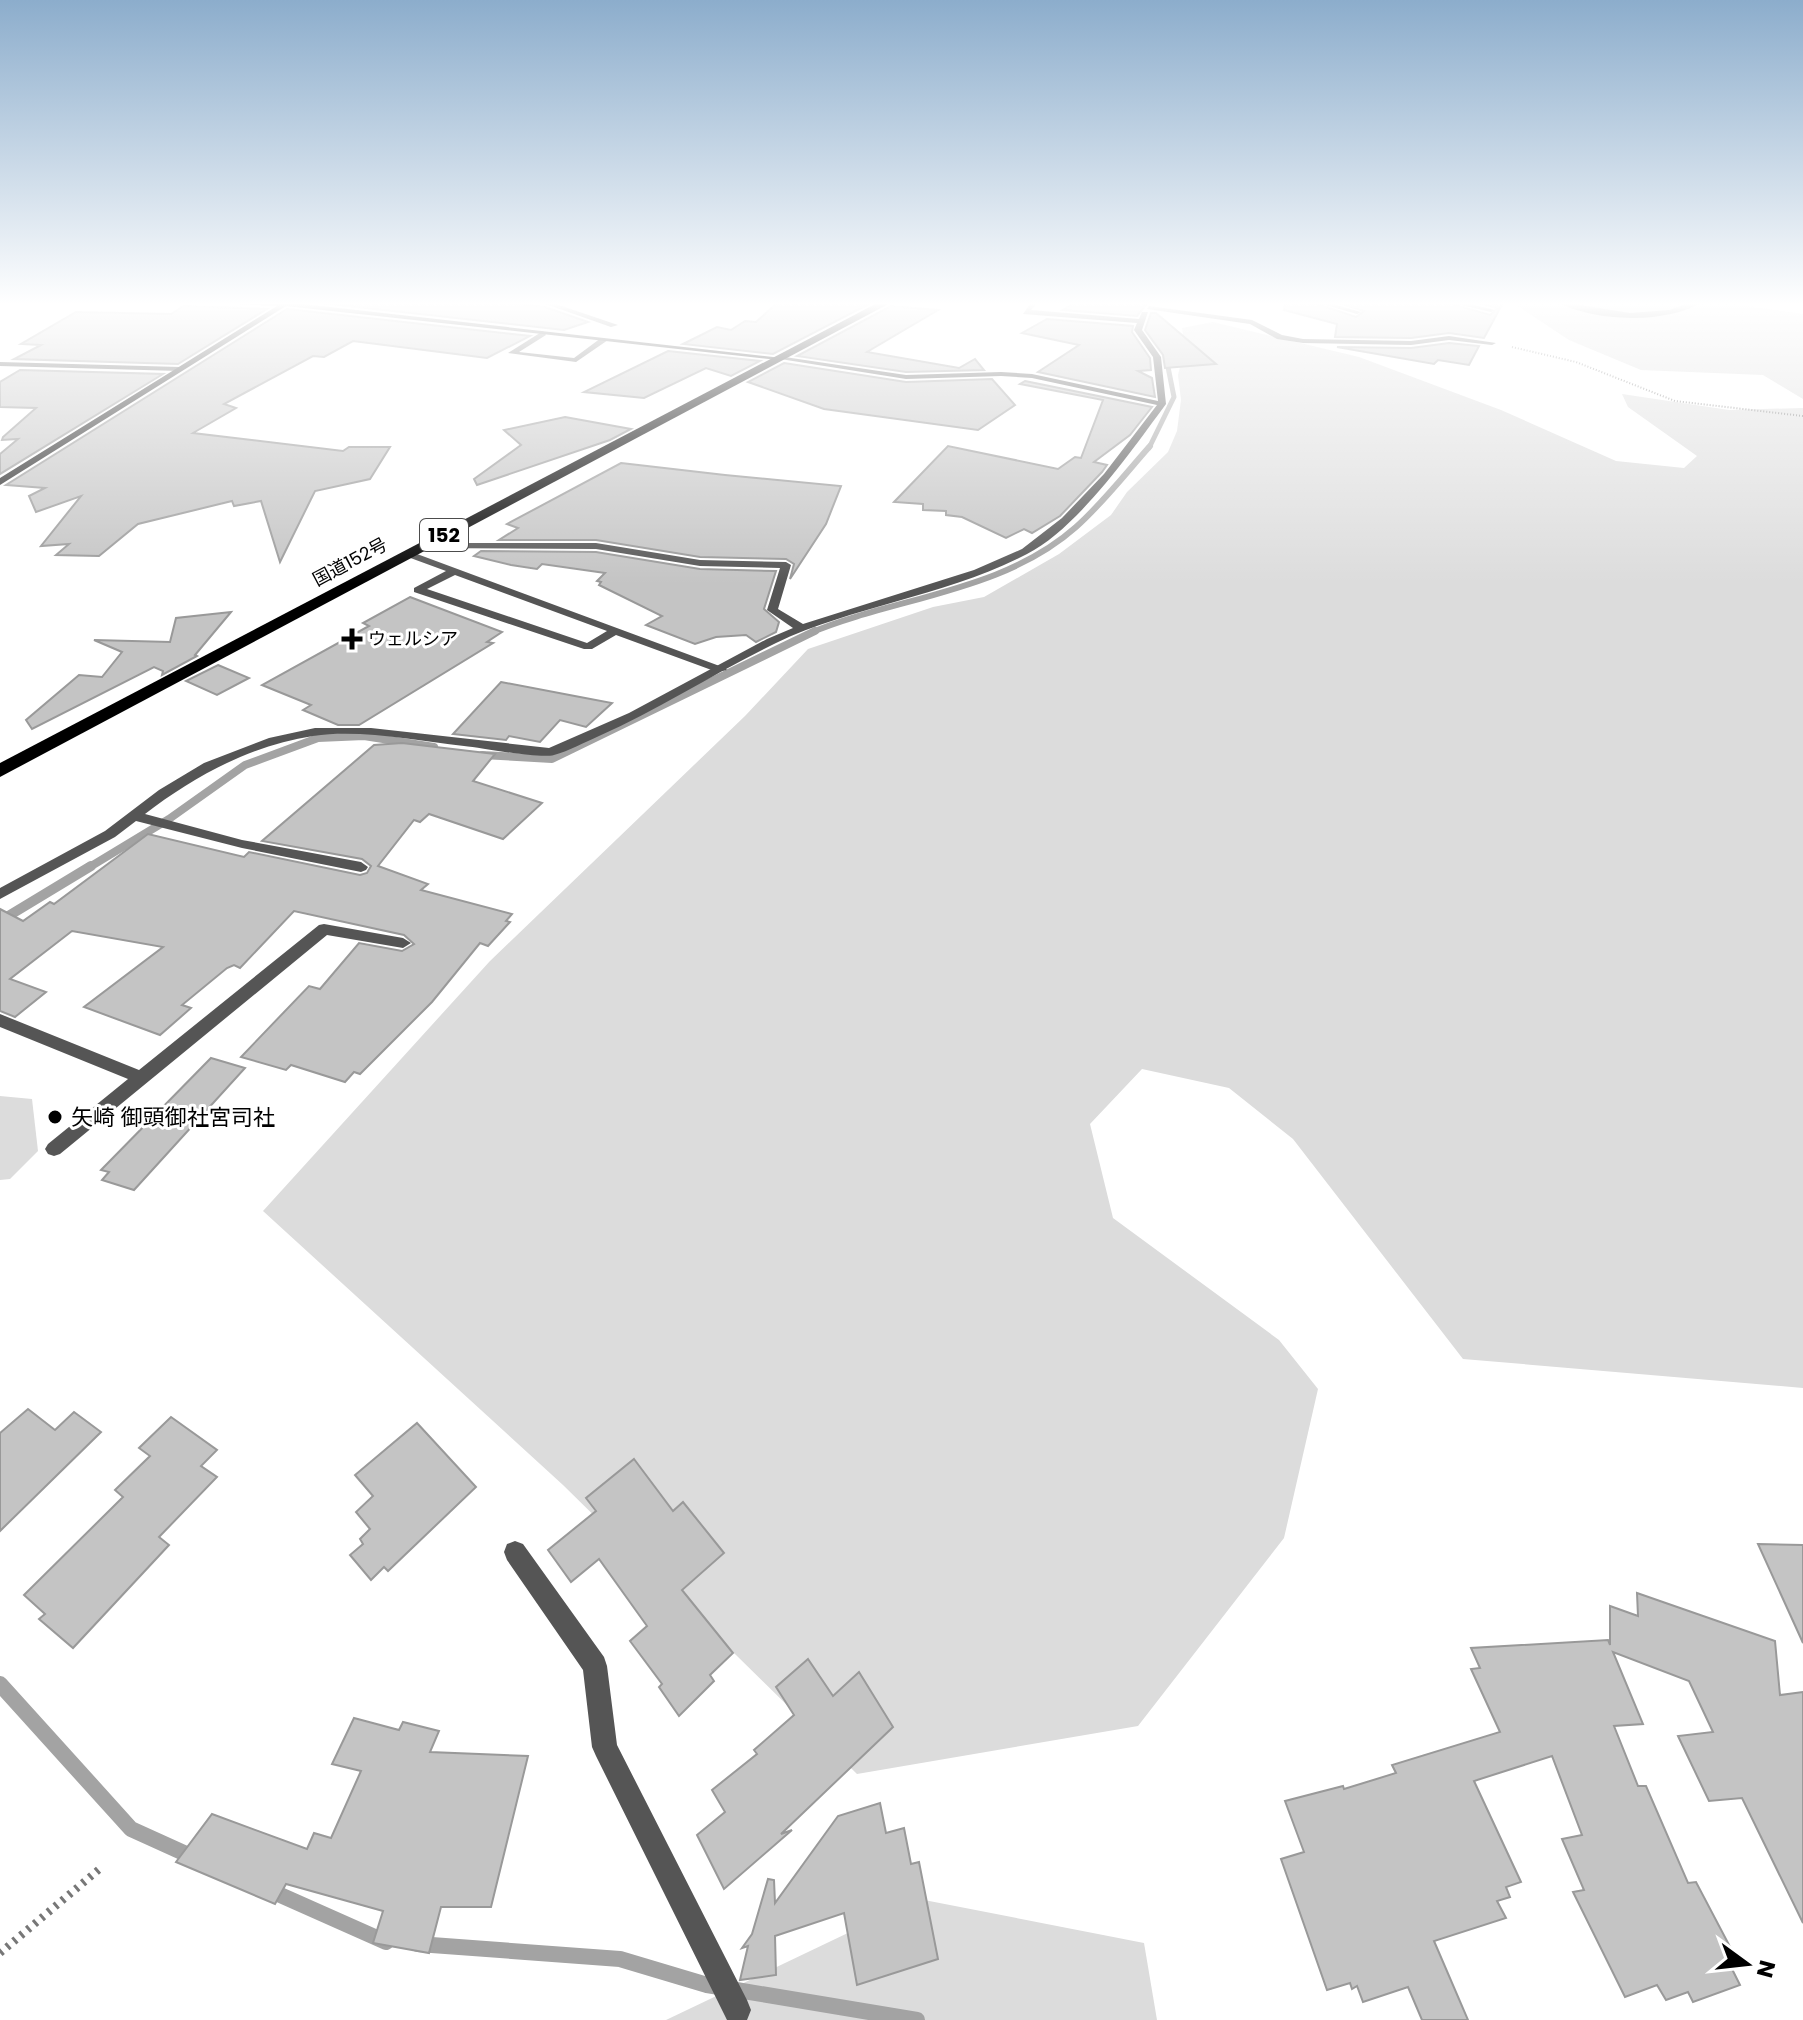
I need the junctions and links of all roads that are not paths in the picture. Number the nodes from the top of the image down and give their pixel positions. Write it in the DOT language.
graph roads {
  1 [pos="138,395"];
  2 [pos="708,395"];
  3 [pos="1121,395"];
  4 [pos="1161,395"];
  5 [pos="1162,404"];
  6 [pos="0,482"];
  7 [pos="425,545"];
  8 [pos="409,554"];
  9 [pos="454,571"];
  10 [pos="802,628"];
  11 [pos="615,631"];
  12 [pos="721,670"];
  13 [pos="0,771"];
  14 [pos="135,816"];
  15 [pos="361,867"];
  16 [pos="0,894"];
  17 [pos="403,943"];
  18 [pos="0,1020"];
  19 [pos="139,1077"];
  20 [pos="54,1149"];
  21 [pos="515,1552"];
  22 [pos="737,2010"];
  1 -- 6 [label="street"];
  2 -- 7 [label="highway, 国道152号 / 152"];
  3 -- 5 [label="street"];
  4 -- 5 [label="street"];
  5 -- 10 [label="street"];
  7 -- 8 [label="highway, 国道152号 / 152"];
  7 -- 10 [label="street"];
  8 -- 9 [label="street"];
  8 -- 13 [label="highway, 国道152号 / 152"];
  9 -- 11 [label="street"];
  9 -- 11 [label="street"];
  10 -- 12 [label="street"];
  11 -- 12 [label="street"];
  12 -- 14 [label="street"];
  14 -- 15 [label="street"];
  14 -- 16 [label="street"];
  17 -- 19 [label="street"];
  18 -- 19 [label="street"];
  19 -- 20 [label="street"];
  21 -- 22 [label="street"];
}
